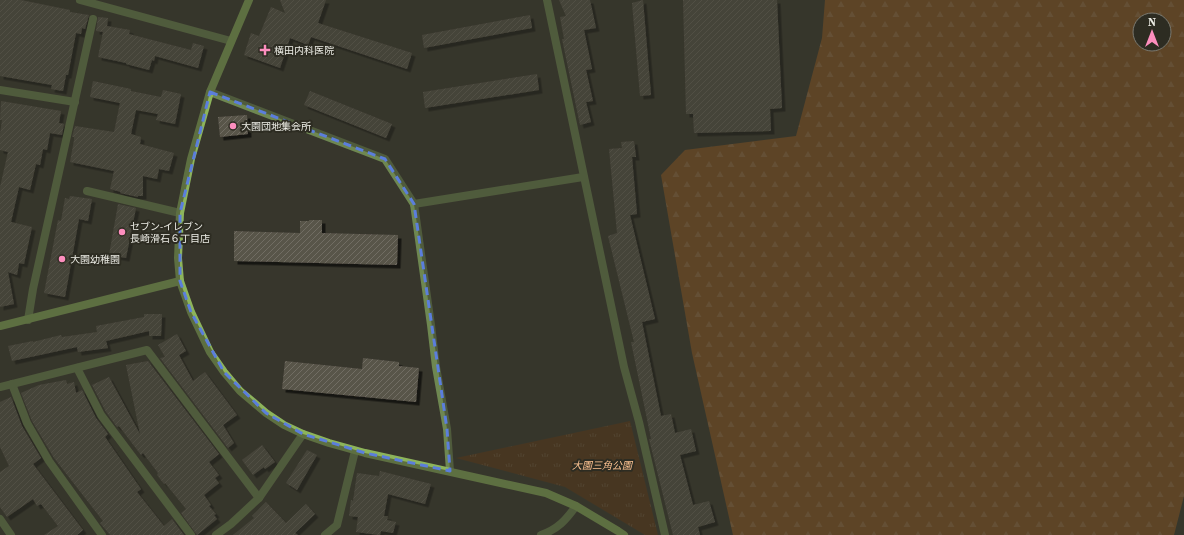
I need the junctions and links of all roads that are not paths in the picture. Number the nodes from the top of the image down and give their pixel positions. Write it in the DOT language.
graph roads {
  1 [pos="80,0"];
  2 [pos="249,0"];
  3 [pos="547,0"];
  4 [pos="95,2"];
  5 [pos="93,19"];
  6 [pos="231,42"];
  7 [pos="0,90"];
  8 [pos="210,92"];
  9 [pos="75,102"];
  10 [pos="583,176"];
  11 [pos="87,191"];
  12 [pos="414,204"];
  13 [pos="180,214"];
  14 [pos="180,281"];
  15 [pos="28,320"];
  16 [pos="0,326"];
  17 [pos="77,368"];
  18 [pos="12,384"];
  19 [pos="0,387"];
  20 [pos="303,434"];
  21 [pos="355,451"];
  22 [pos="450,471"];
  23 [pos="259,498"];
  24 [pos="576,506"];
  25 [pos="0,519"];
  26 [pos="11,535"];
  27 [pos="102,535"];
  28 [pos="191,535"];
  29 [pos="216,535"];
  30 [pos="325,535"];
  31 [pos="541,535"];
  32 [pos="624,535"];
  33 [pos="665,535"];
  1 -- 4 [label="street"];
  2 -- 6 [label="street"];
  3 -- 10 [label="street"];
  4 -- 6 [label="street"];
  5 -- 9 [label="street"];
  6 -- 8 [label="street"];
  7 -- 9 [label="street"];
  8 -- 12 [label="street"];
  8 -- 13 [label="street"];
  9 -- 15 [label="street"];
  10 -- 12 [label="street"];
  10 -- 33 [label="street"];
  11 -- 13 [label="street"];
  12 -- 22 [label="street"];
  13 -- 14 [label="street"];
  14 -- 15 [label="street"];
  14 -- 20 [label="street"];
  15 -- 16 [label="street"];
  17 -- 18 [label="street"];
  17 -- 23 [label="street"];
  17 -- 28 [label="street"];
  18 -- 19 [label="street"];
  18 -- 27 [label="street"];
  20 -- 21 [label="street"];
  20 -- 23 [label="street"];
  21 -- 22 [label="street"];
  21 -- 30 [label="street"];
  22 -- 24 [label="street"];
  23 -- 29 [label="street"];
  24 -- 31 [label="street"];
  24 -- 32 [label="street"];
  25 -- 26 [label="street"];
}
